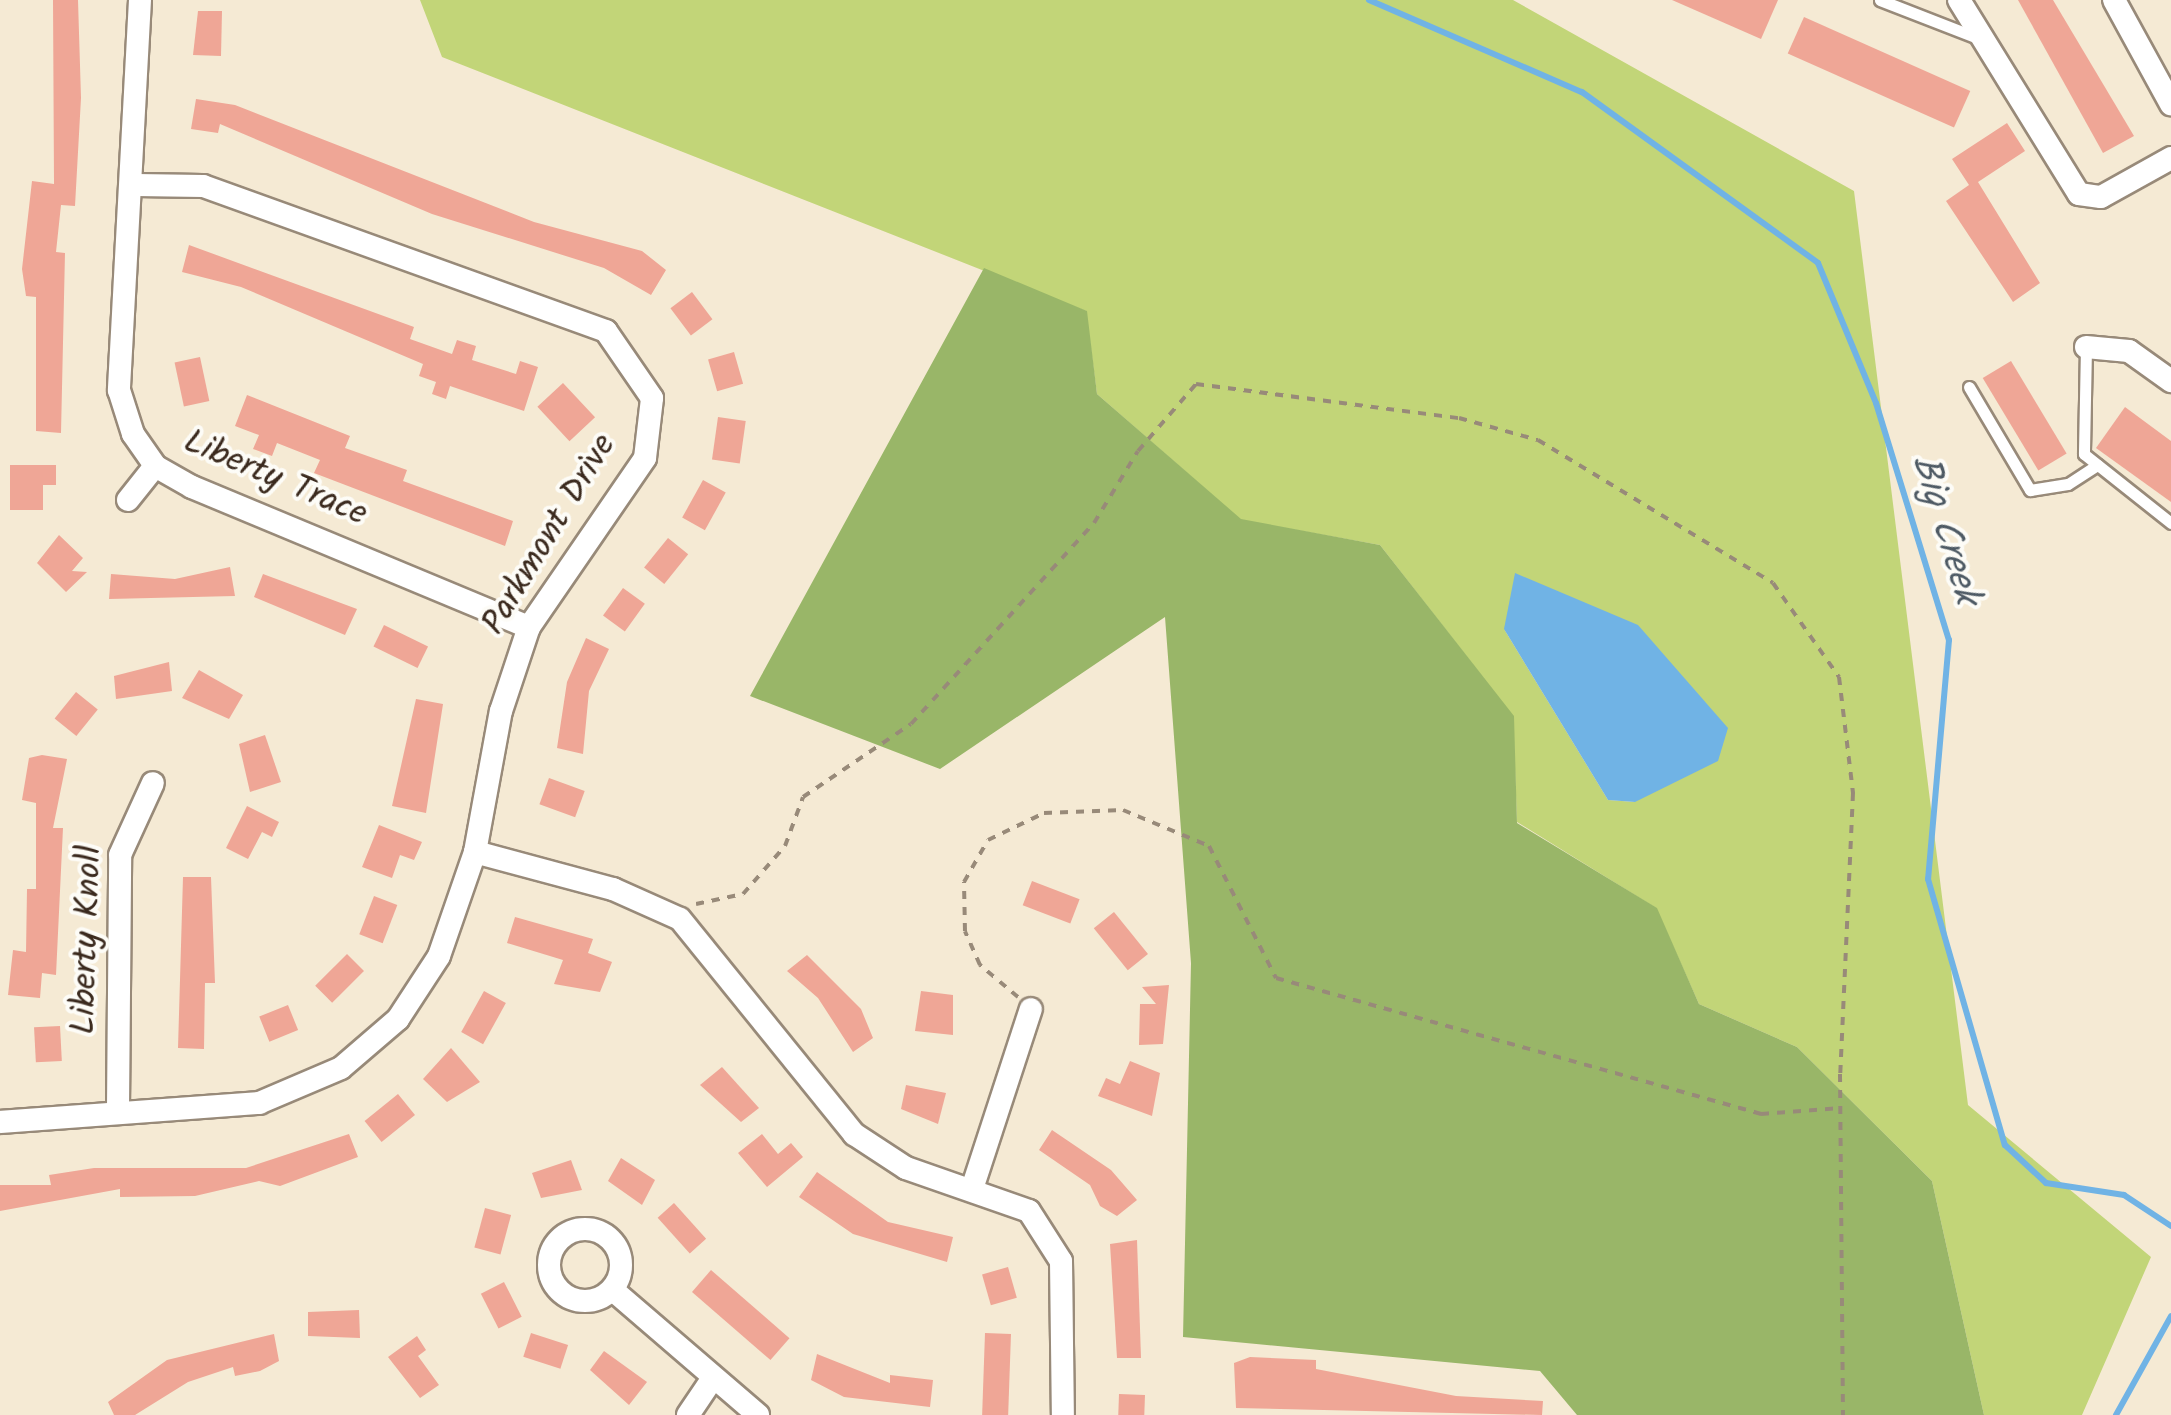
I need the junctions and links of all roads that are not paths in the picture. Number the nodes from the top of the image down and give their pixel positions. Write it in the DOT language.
graph roads {
  1 [pos="140,0"];
  2 [pos="1880,0"];
  3 [pos="1959,0"];
  4 [pos="2114,0"];
  5 [pos="1984,40"];
  6 [pos="2171,104"];
  7 [pos="2171,158"];
  8 [pos="136,185"];
  9 [pos="2086,347"];
  10 [pos="2171,381"];
  11 [pos="1969,387"];
  12 [pos="2097,465"];
  13 [pos="155,466"];
  14 [pos="128,500"];
  15 [pos="2171,522"];
  16 [pos="529,627"];
  17 [pos="153,783"];
  18 [pos="475,852"];
  19 [pos="1032,1009"];
  20 [pos="118,1107"];
  21 [pos="0,1122"];
  22 [pos="973,1186"];
  23 [pos="614,1291"];
  24 [pos="713,1378"];
  25 [pos="688,1415"];
  26 [pos="758,1415"];
  27 [pos="1063,1415"];
  1 -- 8 [label="street, Liberty Trace"];
  2 -- 5 [label="lane"];
  3 -- 5 [label="street"];
  4 -- 6 [label="street"];
  5 -- 7 [label="street"];
  8 -- 13 [label="street, Liberty Trace"];
  8 -- 16 [label="street, Parkmont Drive"];
  9 -- 10 [label="street"];
  9 -- 12 [label="lane"];
  11 -- 12 [label="lane"];
  12 -- 15 [label="lane"];
  13 -- 14 [label="street"];
  13 -- 16 [label="street, Liberty Trace"];
  16 -- 18 [label="street, Parkmont Drive"];
  17 -- 20 [label="street, Liberty Knoll"];
  18 -- 20 [label="street, Parkmont Drive"];
  18 -- 22 [label="street"];
  19 -- 22 [label="street"];
  20 -- 21 [label="street, Parkmont Drive"];
  22 -- 27 [label="street"];
  23 -- 24 [label="street"];
  24 -- 25 [label="street"];
  24 -- 26 [label="street"];
}
